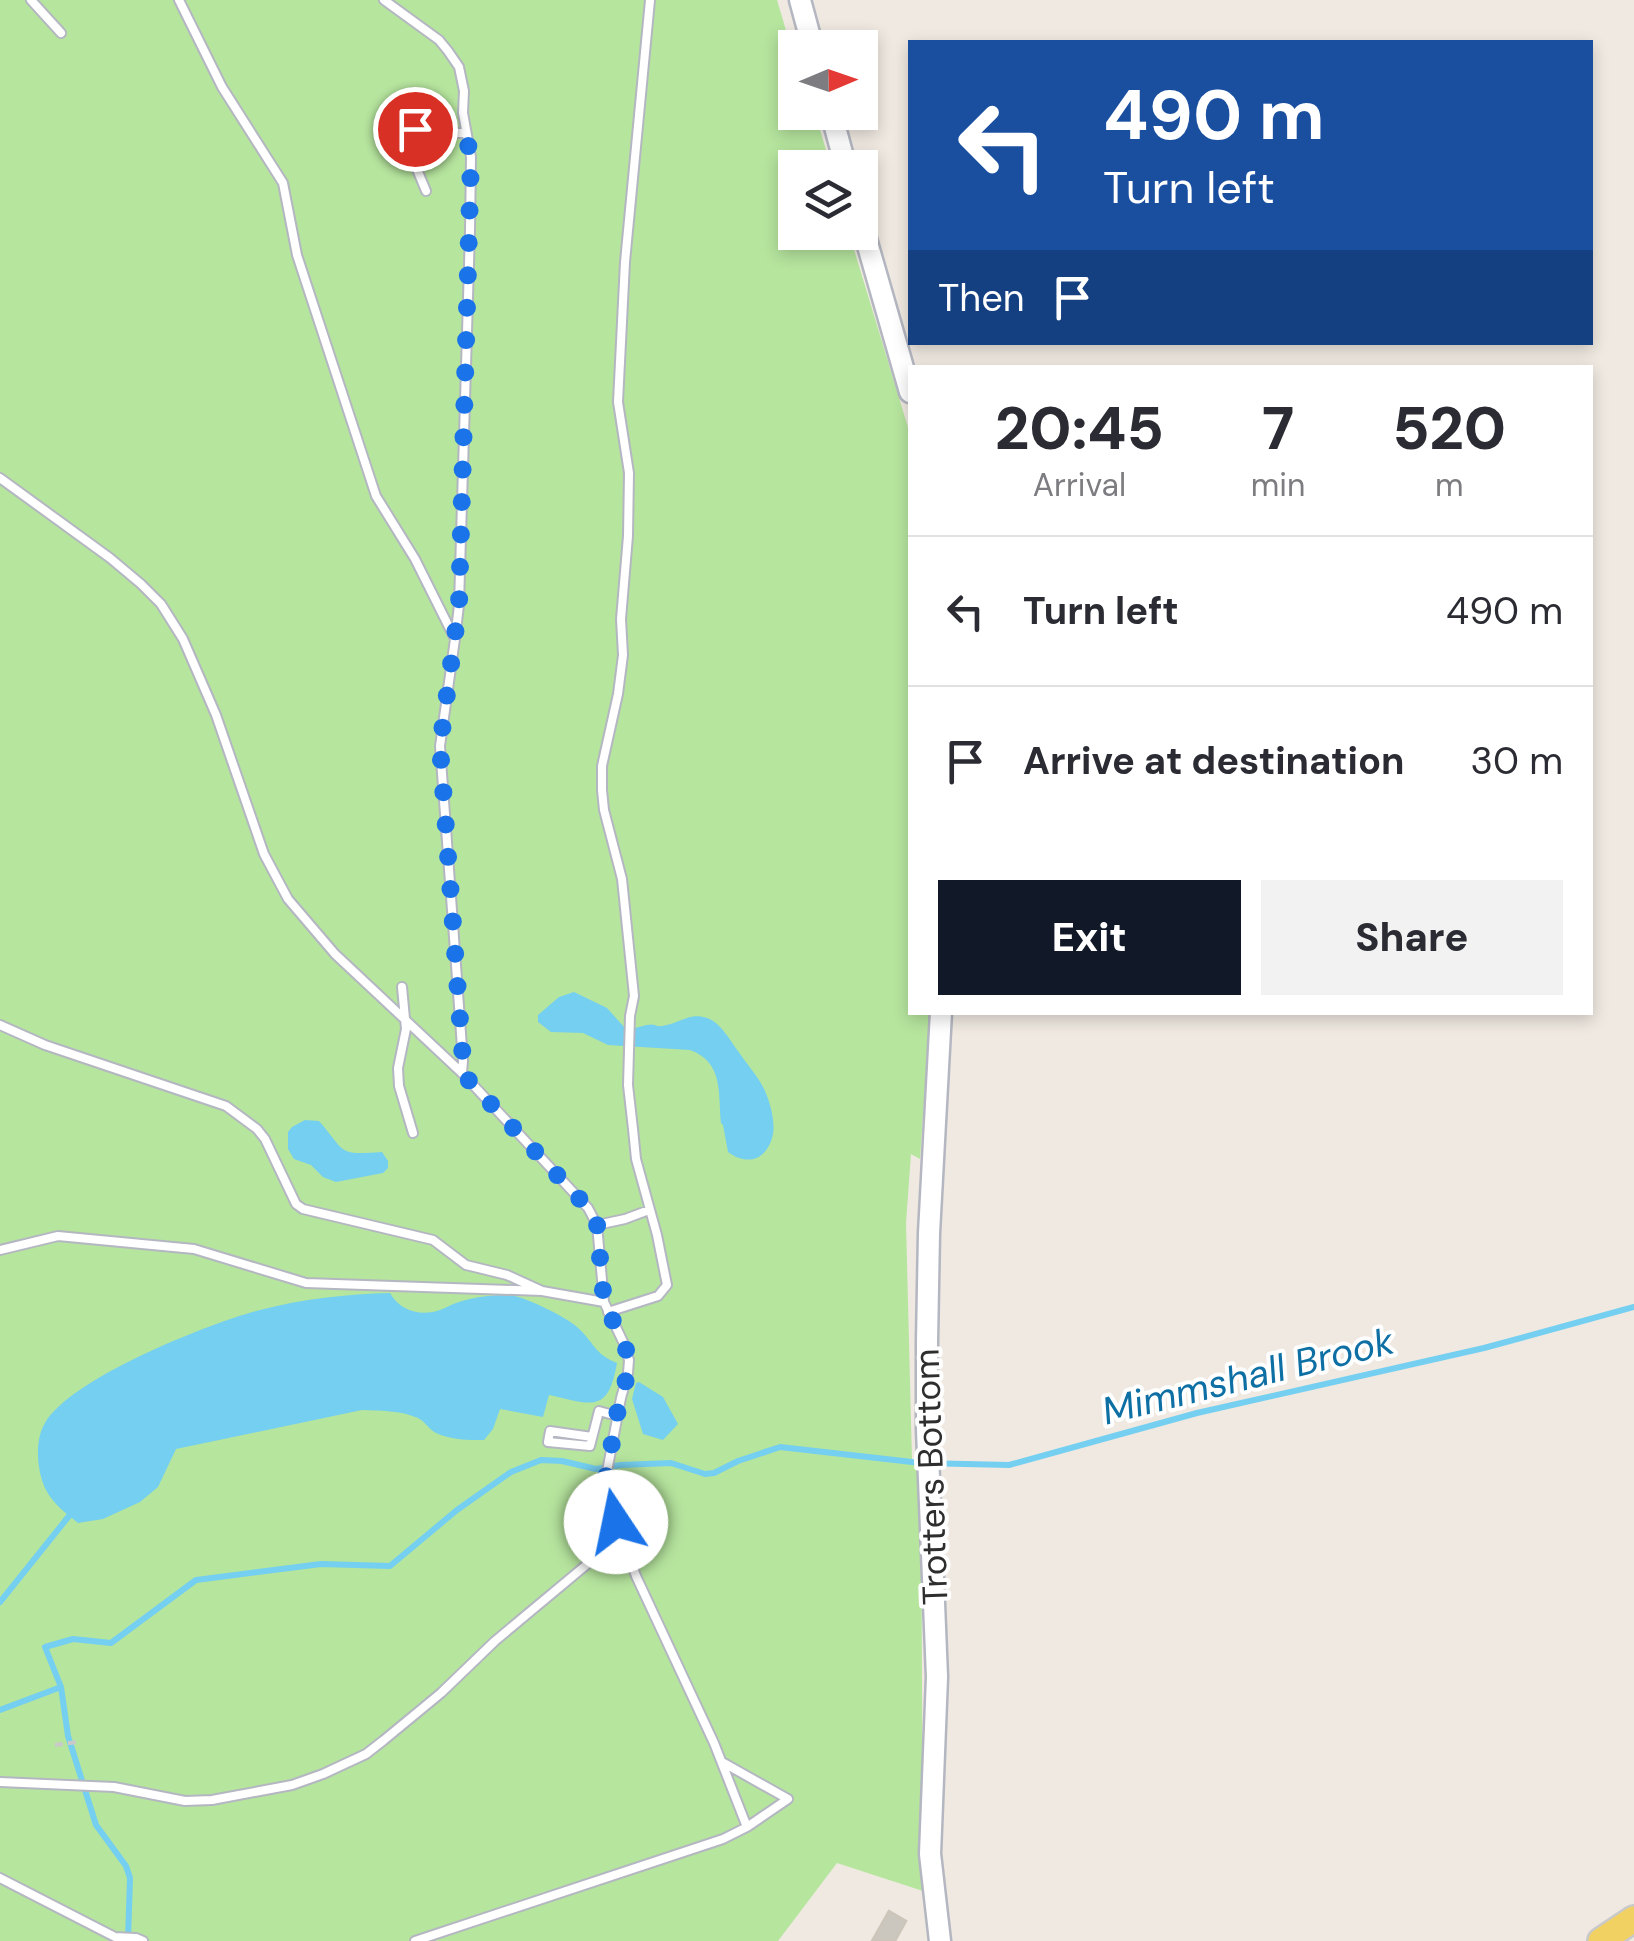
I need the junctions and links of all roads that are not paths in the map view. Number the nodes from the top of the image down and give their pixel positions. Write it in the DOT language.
graph roads {
  1 [pos="31,0"];
  2 [pos="179,0"];
  3 [pos="384,0"];
  4 [pos="650,0"];
  5 [pos="800,0"];
  6 [pos="809,30"];
  7 [pos="61,33"];
  8 [pos="465,132"];
  9 [pos="426,190"];
  10 [pos="869,250"];
  11 [pos="908,385"];
  12 [pos="0,478"];
  13 [pos="455,639"];
  14 [pos="402,988"];
  15 [pos="941,1015"];
  16 [pos="406,1022"];
  17 [pos="0,1024"];
  18 [pos="462,1073"];
  19 [pos="413,1133"];
  20 [pos="649,1210"];
  21 [pos="597,1224"];
  22 [pos="0,1250"];
  23 [pos="542,1291"];
  24 [pos="604,1302"];
  25 [pos="608,1312"];
  26 [pos="617,1416"];
  27 [pos="592,1436"];
  28 [pos="621,1536"];
  29 [pos="722,1762"];
  30 [pos="0,1782"];
  31 [pos="747,1827"];
  32 [pos="0,1878"];
  33 [pos="1634,1919"];
  34 [pos="139,1940"];
  35 [pos="415,1941"];
  36 [pos="940,1941"];
  37 [pos="1601,1941"];
  1 -- 7 [label="lane"];
  2 -- 13 [label="lane"];
  3 -- 8 [label="lane"];
  4 -- 20 [label="lane"];
  5 -- 6 [label="street"];
  8 -- 9 [label="lane"];
  8 -- 13 [label="lane"];
  10 -- 11 [label="street"];
  12 -- 16 [label="lane"];
  13 -- 18 [label="lane"];
  14 -- 16 [label="lane"];
  15 -- 36 [label="street, Trotters Bottom"];
  16 -- 18 [label="lane"];
  16 -- 19 [label="lane"];
  17 -- 23 [label="lane"];
  18 -- 21 [label="lane"];
  20 -- 21 [label="lane"];
  20 -- 25 [label="lane"];
  21 -- 24 [label="lane"];
  22 -- 23 [label="lane"];
  23 -- 24 [label="lane"];
  24 -- 25 [label="lane"];
  25 -- 26 [label="lane"];
  26 -- 27 [label="lane"];
  26 -- 28 [label="lane"];
  27 -- 27 [label="lane"];
  28 -- 29 [label="lane"];
  28 -- 30 [label="lane"];
  29 -- 31 [label="lane"];
  29 -- 31 [label="lane"];
  31 -- 35 [label="lane"];
  32 -- 34 [label="lane"];
  33 -- 37 [label="main road"];
}
